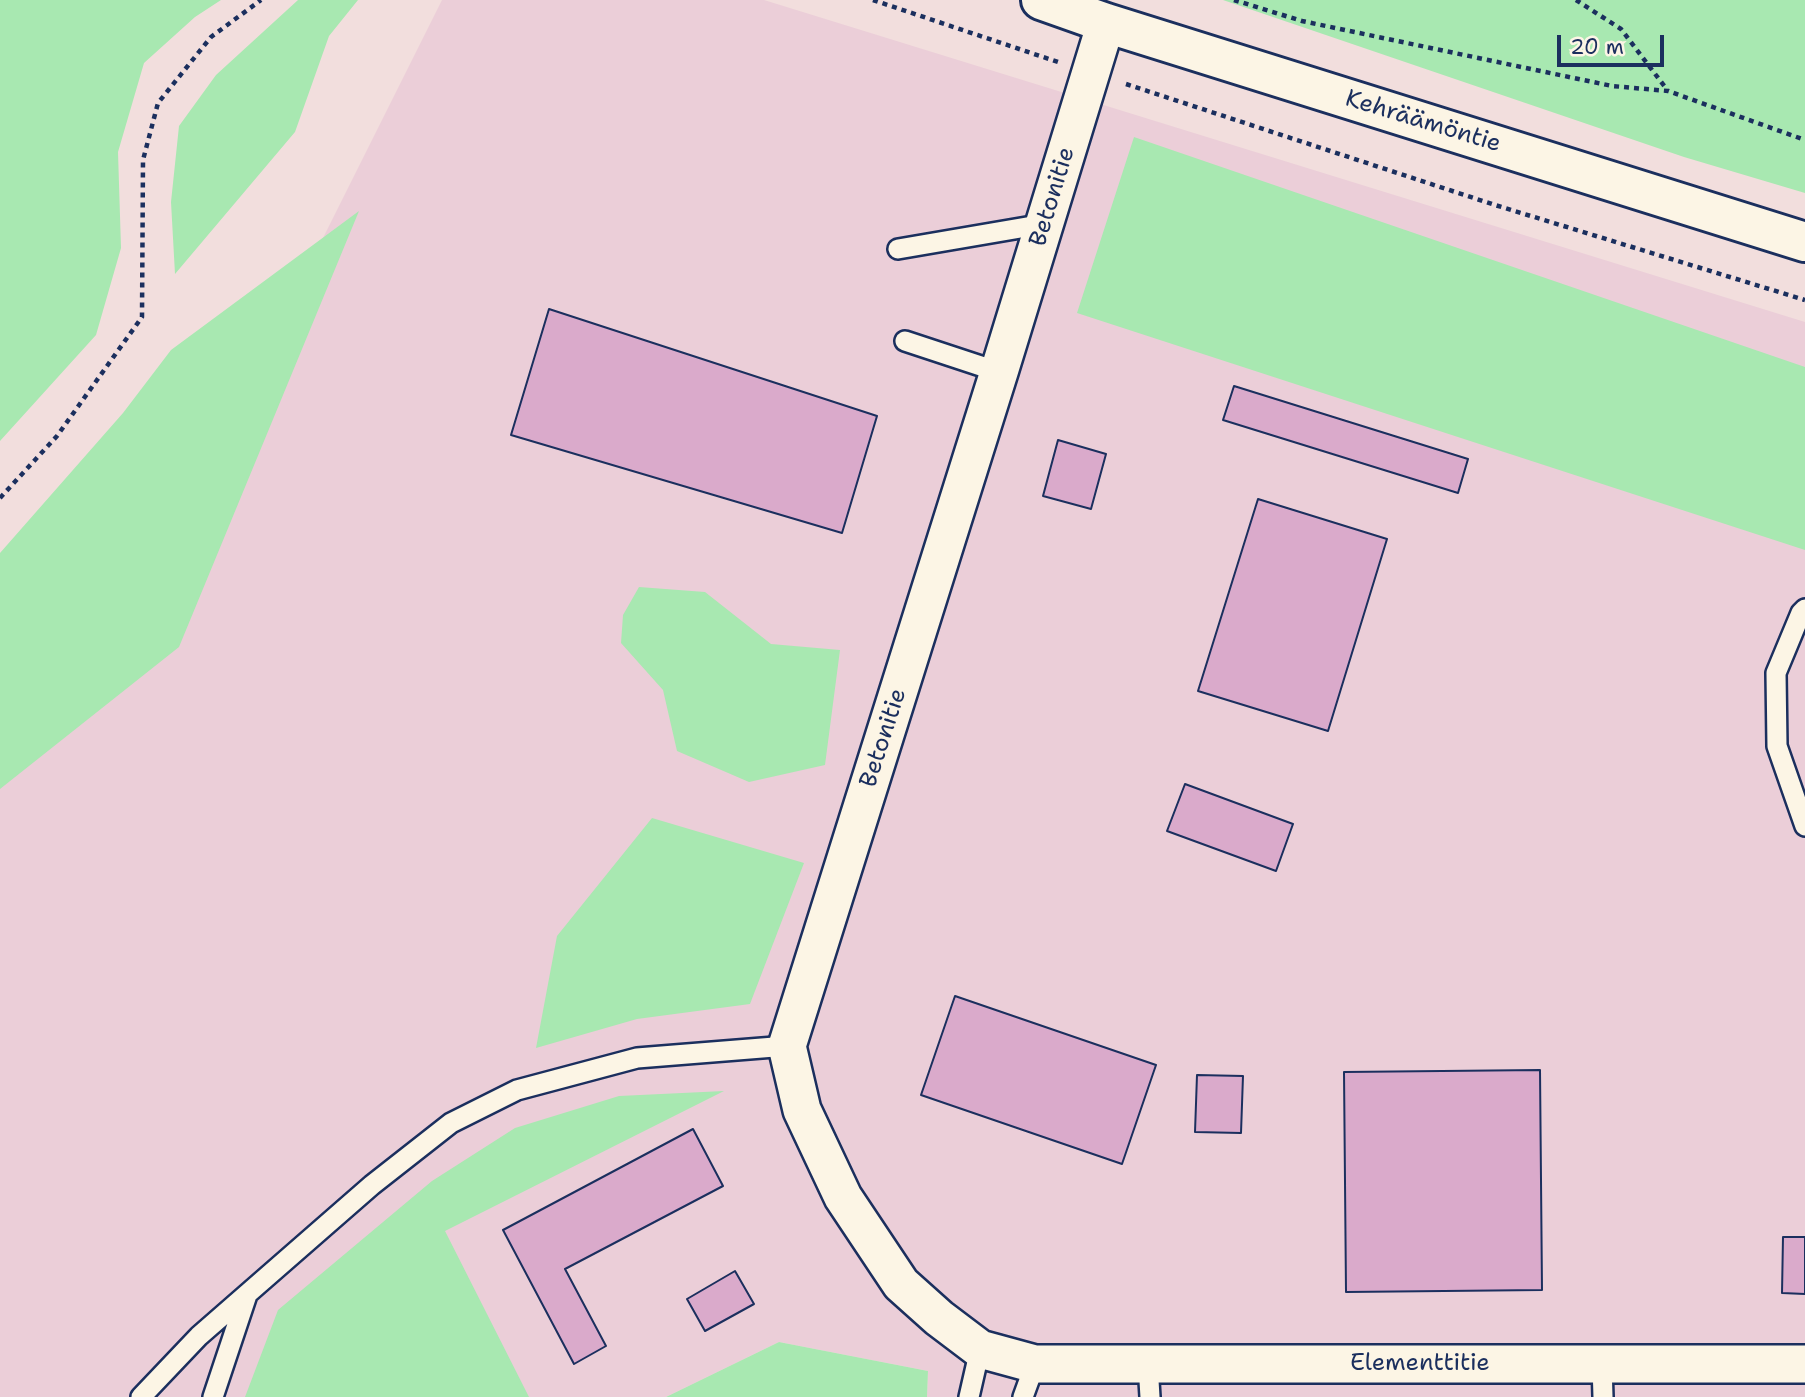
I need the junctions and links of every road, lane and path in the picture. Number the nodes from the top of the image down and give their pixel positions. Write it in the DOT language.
graph roads {
  1 [pos="261,0"];
  2 [pos="873,0"];
  3 [pos="1041,0"];
  4 [pos="1234,0"];
  5 [pos="1576,0"];
  6 [pos="1105,23"];
  7 [pos="1091,73"];
  8 [pos="1668,92"];
  9 [pos="1805,140"];
  10 [pos="1044,224"];
  11 [pos="1805,242"];
  12 [pos="898,249"];
  13 [pos="1805,300"];
  14 [pos="905,341"];
  15 [pos="999,372"];
  16 [pos="0,498"];
  17 [pos="1805,609"];
  18 [pos="1805,826"];
  19 [pos="786,1046"];
  20 [pos="247,1294"];
  21 [pos="980,1349"];
  22 [pos="1805,1364"];
  23 [pos="1029,1380"];
  24 [pos="1149,1381"];
  25 [pos="1602,1381"];
  26 [pos="141,1397"];
  27 [pos="213,1397"];
  28 [pos="969,1397"];
  1 -- 16 [label="path"];
  2 -- 7 [label="path"];
  3 -- 6 [label="street, Kehräämöntie"];
  4 -- 8 [label="path"];
  5 -- 8 [label="path"];
  6 -- 7 [label="street, Betonitie"];
  6 -- 11 [label="street, Kehräämöntie"];
  7 -- 10 [label="street, Betonitie"];
  7 -- 13 [label="path"];
  8 -- 9 [label="path"];
  10 -- 12 [label="lane"];
  10 -- 15 [label="street, Betonitie"];
  14 -- 15 [label="lane"];
  15 -- 19 [label="street, Betonitie"];
  17 -- 18 [label="lane"];
  19 -- 20 [label="lane"];
  19 -- 21 [label="street"];
  20 -- 26 [label="lane"];
  20 -- 27 [label="lane"];
  21 -- 23 [label="street"];
  21 -- 28 [label="lane"];
  22 -- 25 [label="street, Elementtitie"];
  23 -- 24 [label="street, Elementtitie"];
  24 -- 25 [label="street, Elementtitie"];
}
